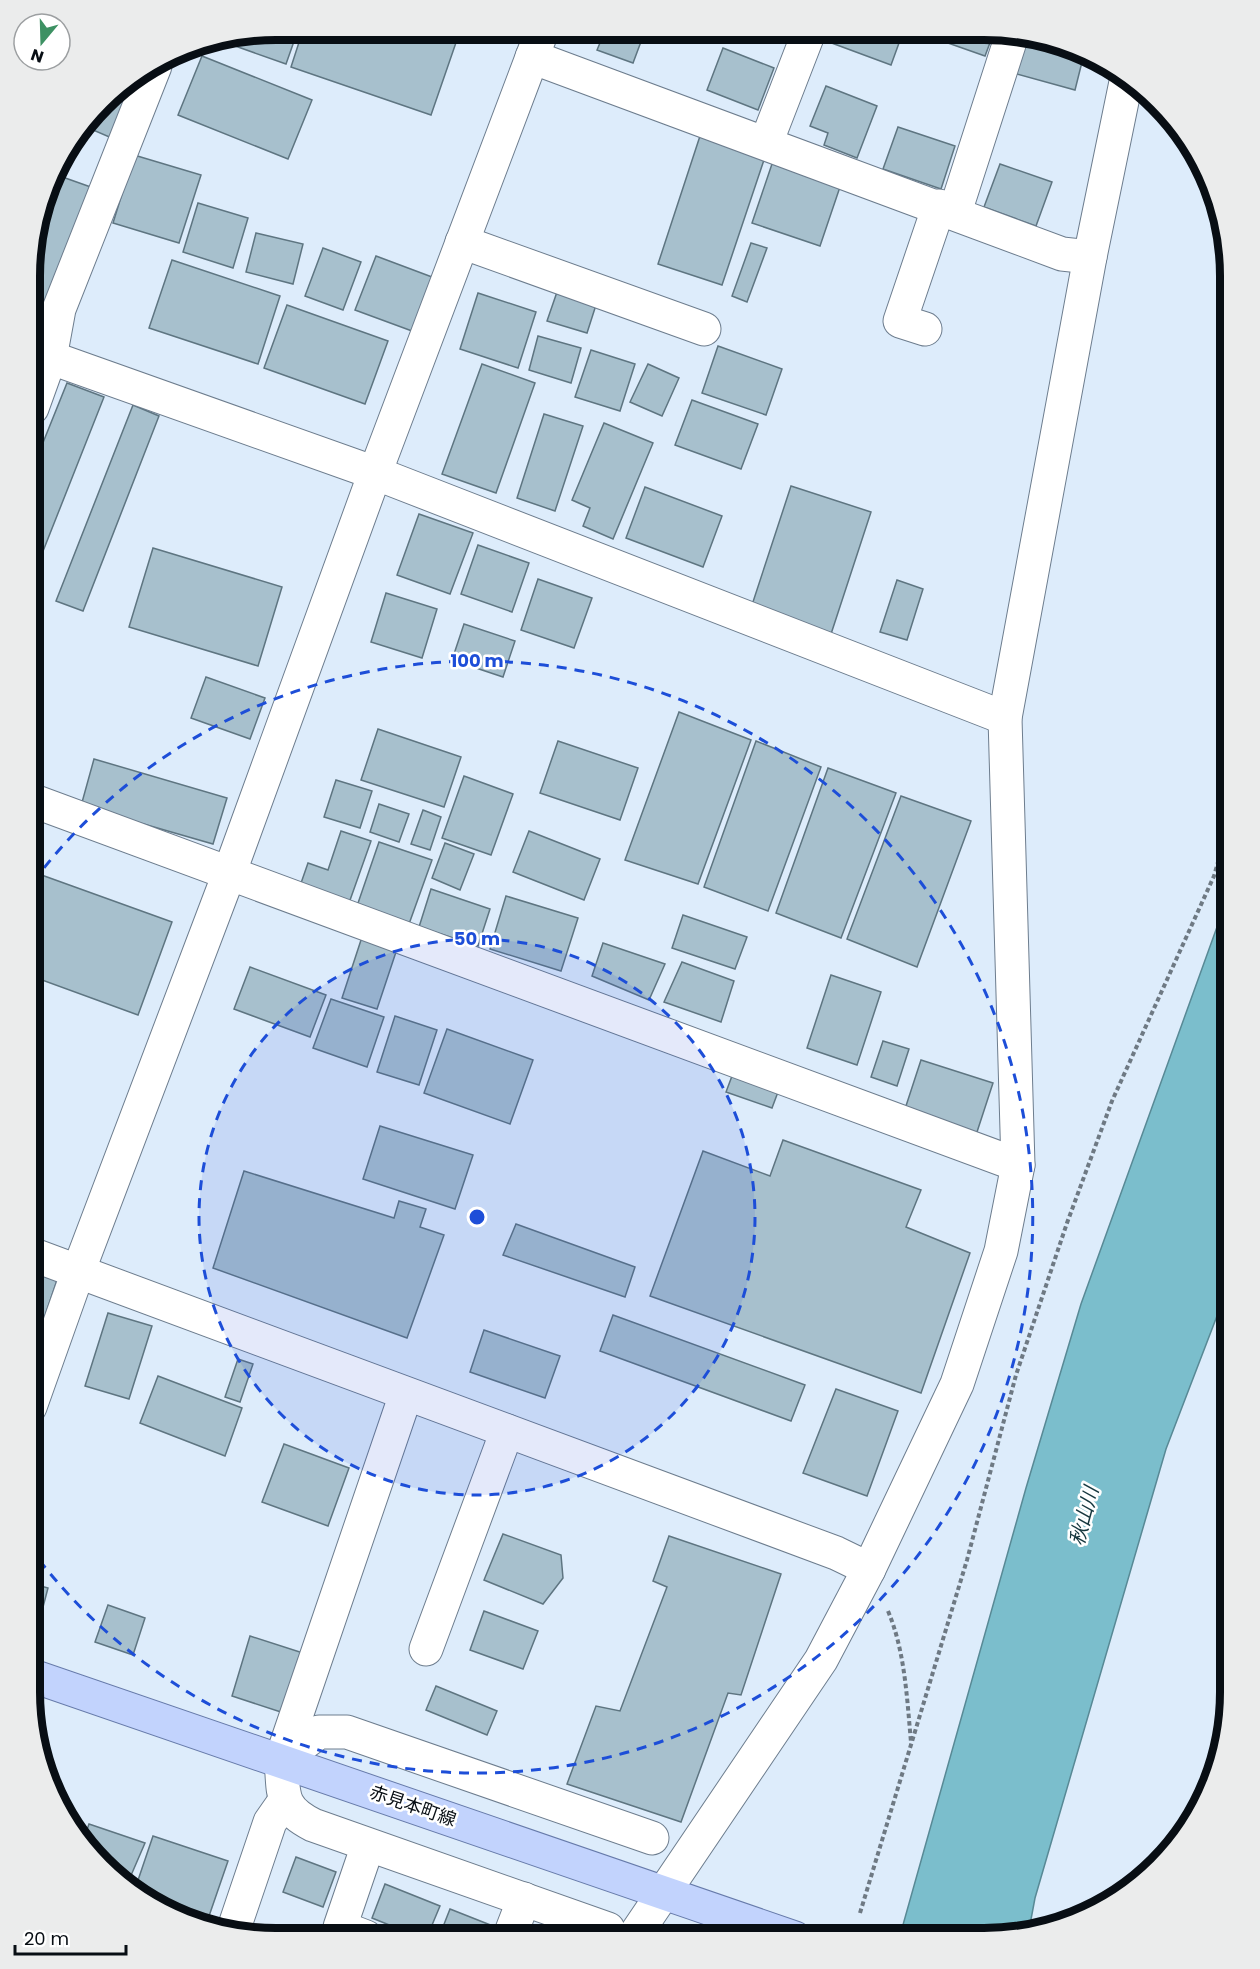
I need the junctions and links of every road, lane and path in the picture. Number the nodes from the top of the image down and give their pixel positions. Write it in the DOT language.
graph roads {
  1 [pos="806,40"];
  2 [pos="1009,42"];
  3 [pos="537,44"];
  4 [pos="151,76"];
  5 [pos="1125,87"];
  6 [pos="766,143"];
  7 [pos="947,209"];
  8 [pos="462,242"];
  9 [pos="1090,257"];
  10 [pos="704,329"];
  11 [pos="925,329"];
  12 [pos="41,354"];
  13 [pos="375,473"];
  14 [pos="1005,718"];
  15 [pos="40,803"];
  16 [pos="1220,855"];
  17 [pos="230,874"];
  18 [pos="1004,1159"];
  19 [pos="40,1257"];
  20 [pos="78,1272"];
  21 [pos="40,1379"];
  22 [pos="406,1394"];
  23 [pos="507,1431"];
  24 [pos="869,1569"];
  25 [pos="426,1648"];
  26 [pos="40,1678"];
  27 [pos="911,1745"];
  28 [pos="281,1760"];
  29 [pos="284,1802"];
  30 [pos="652,1838"];
  31 [pos="368,1845"];
  32 [pos="668,1894"];
  33 [pos="524,1899"];
  34 [pos="860,1913"];
  35 [pos="235,1925"];
  36 [pos="343,1928"];
  37 [pos="513,1928"];
  38 [pos="604,1928"];
  39 [pos="628,1928"];
  40 [pos="766,1928"];
  1 -- 6 [label="street"];
  2 -- 7 [label="street"];
  3 -- 6 [label="street"];
  3 -- 8 [label="street"];
  4 -- 12 [label="street"];
  5 -- 9 [label="street"];
  6 -- 7 [label="street"];
  7 -- 9 [label="street"];
  7 -- 11 [label="street"];
  8 -- 10 [label="street"];
  8 -- 13 [label="street"];
  9 -- 14 [label="street"];
  12 -- 13 [label="street"];
  13 -- 14 [label="street"];
  13 -- 17 [label="street"];
  14 -- 18 [label="street"];
  15 -- 17 [label="street"];
  16 -- 27 [label="path"];
  17 -- 18 [label="street"];
  17 -- 20 [label="street"];
  18 -- 24 [label="street"];
  19 -- 20 [label="street"];
  20 -- 21 [label="street"];
  20 -- 22 [label="street"];
  22 -- 23 [label="street"];
  22 -- 28 [label="street"];
  23 -- 24 [label="street"];
  23 -- 25 [label="street"];
  24 -- 27 [label="path"];
  24 -- 32 [label="street"];
  26 -- 28 [label="main road, 赤見本町線"];
  27 -- 34 [label="path"];
  28 -- 29 [label="street"];
  28 -- 30 [label="street"];
  28 -- 32 [label="main road, 赤見本町線"];
  29 -- 31 [label="street"];
  29 -- 35 [label="street"];
  31 -- 33 [label="street"];
  31 -- 36 [label="street"];
  32 -- 39 [label="street"];
  32 -- 40 [label="main road, 赤見本町線"];
  33 -- 37 [label="street"];
  33 -- 38 [label="street"];
}
